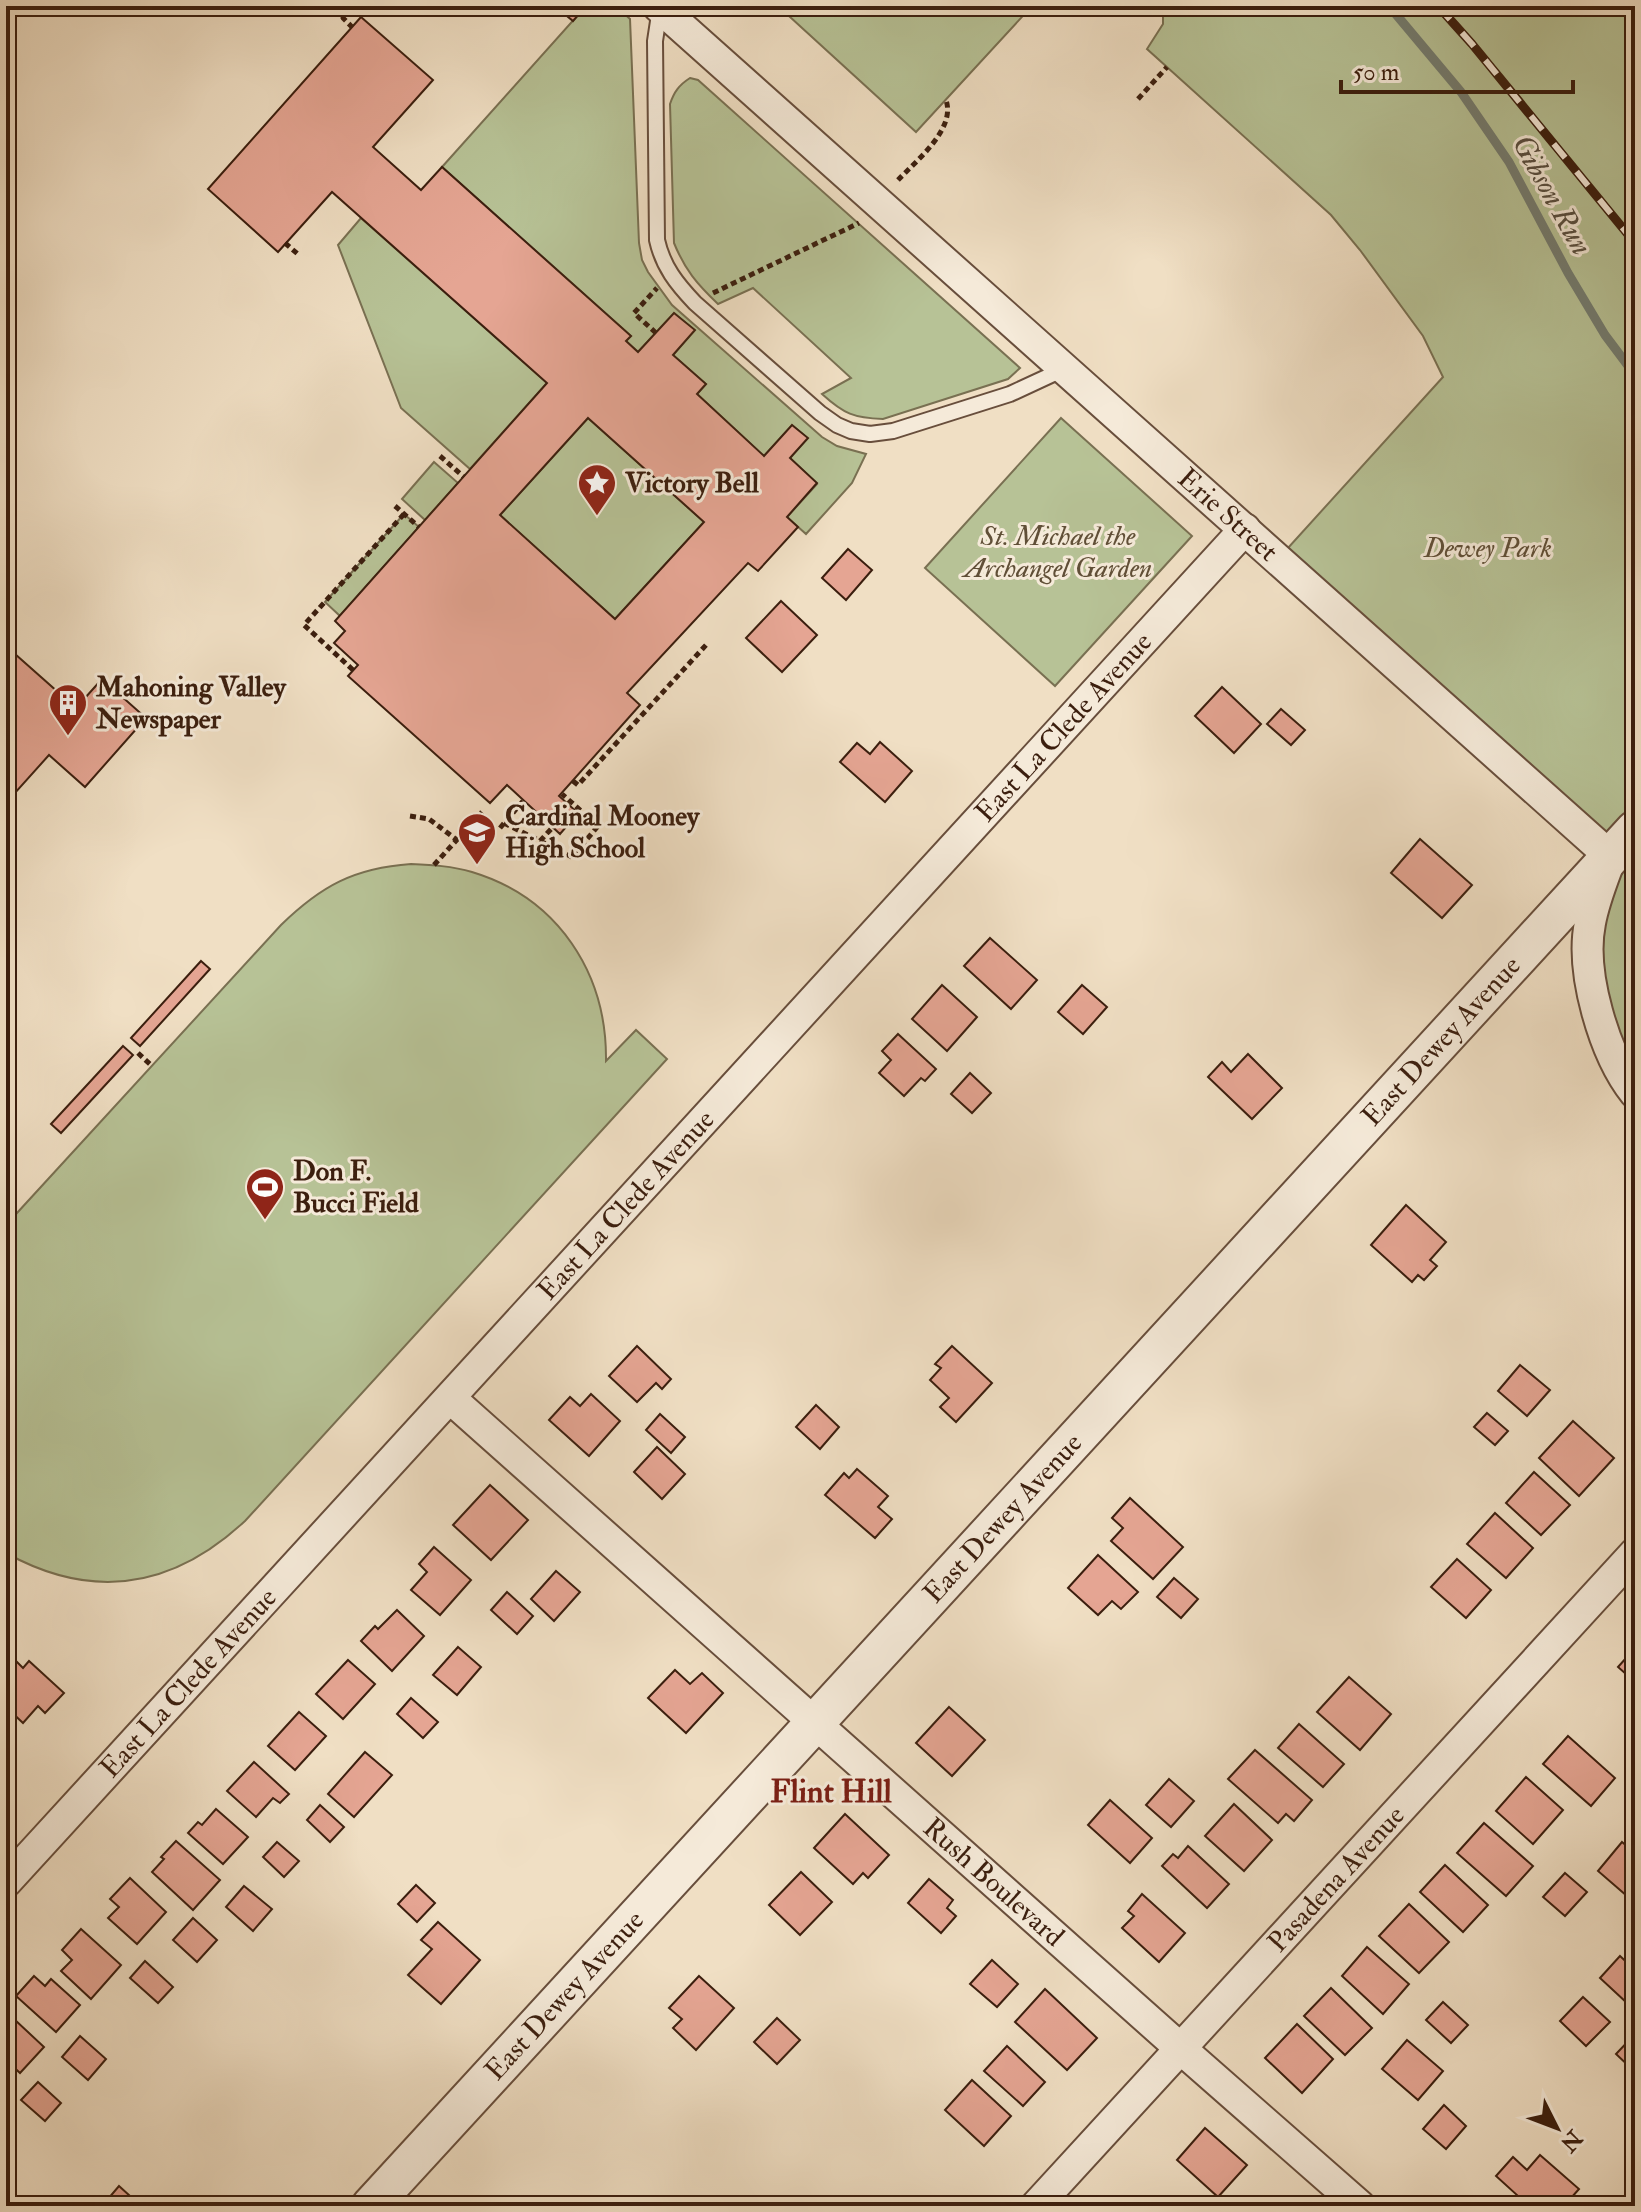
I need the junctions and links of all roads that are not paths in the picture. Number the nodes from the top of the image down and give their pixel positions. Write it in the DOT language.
graph roads {
  1 [pos="659,7"];
  2 [pos="1064,369"];
  3 [pos="1245,529"];
  4 [pos="1623,844"];
  5 [pos="1635,1093"];
  6 [pos="450,1398"];
  7 [pos="1635,1553"];
  8 [pos="814,1722"];
  9 [pos="6,1882"];
  10 [pos="1180,2048"];
  11 [pos="371,2206"];
  12 [pos="1036,2206"];
  13 [pos="1360,2206"];
  1 -- 2 [label="street, Erie Street"];
  1 -- 2 [label="lane"];
  2 -- 3 [label="street, Erie Street"];
  3 -- 4 [label="street, Erie Street"];
  3 -- 6 [label="street, East La Clede Avenue"];
  4 -- 5 [label="street"];
  4 -- 8 [label="street, East Dewey Avenue"];
  6 -- 8 [label="street, Rush Boulevard"];
  6 -- 9 [label="street, East La Clede Avenue"];
  7 -- 10 [label="street, Pasadena Avenue"];
  8 -- 10 [label="street, Rush Boulevard"];
  8 -- 11 [label="street, East Dewey Avenue"];
  10 -- 12 [label="street, Pasadena Avenue"];
  10 -- 13 [label="street, Rush Boulevard"];
}
